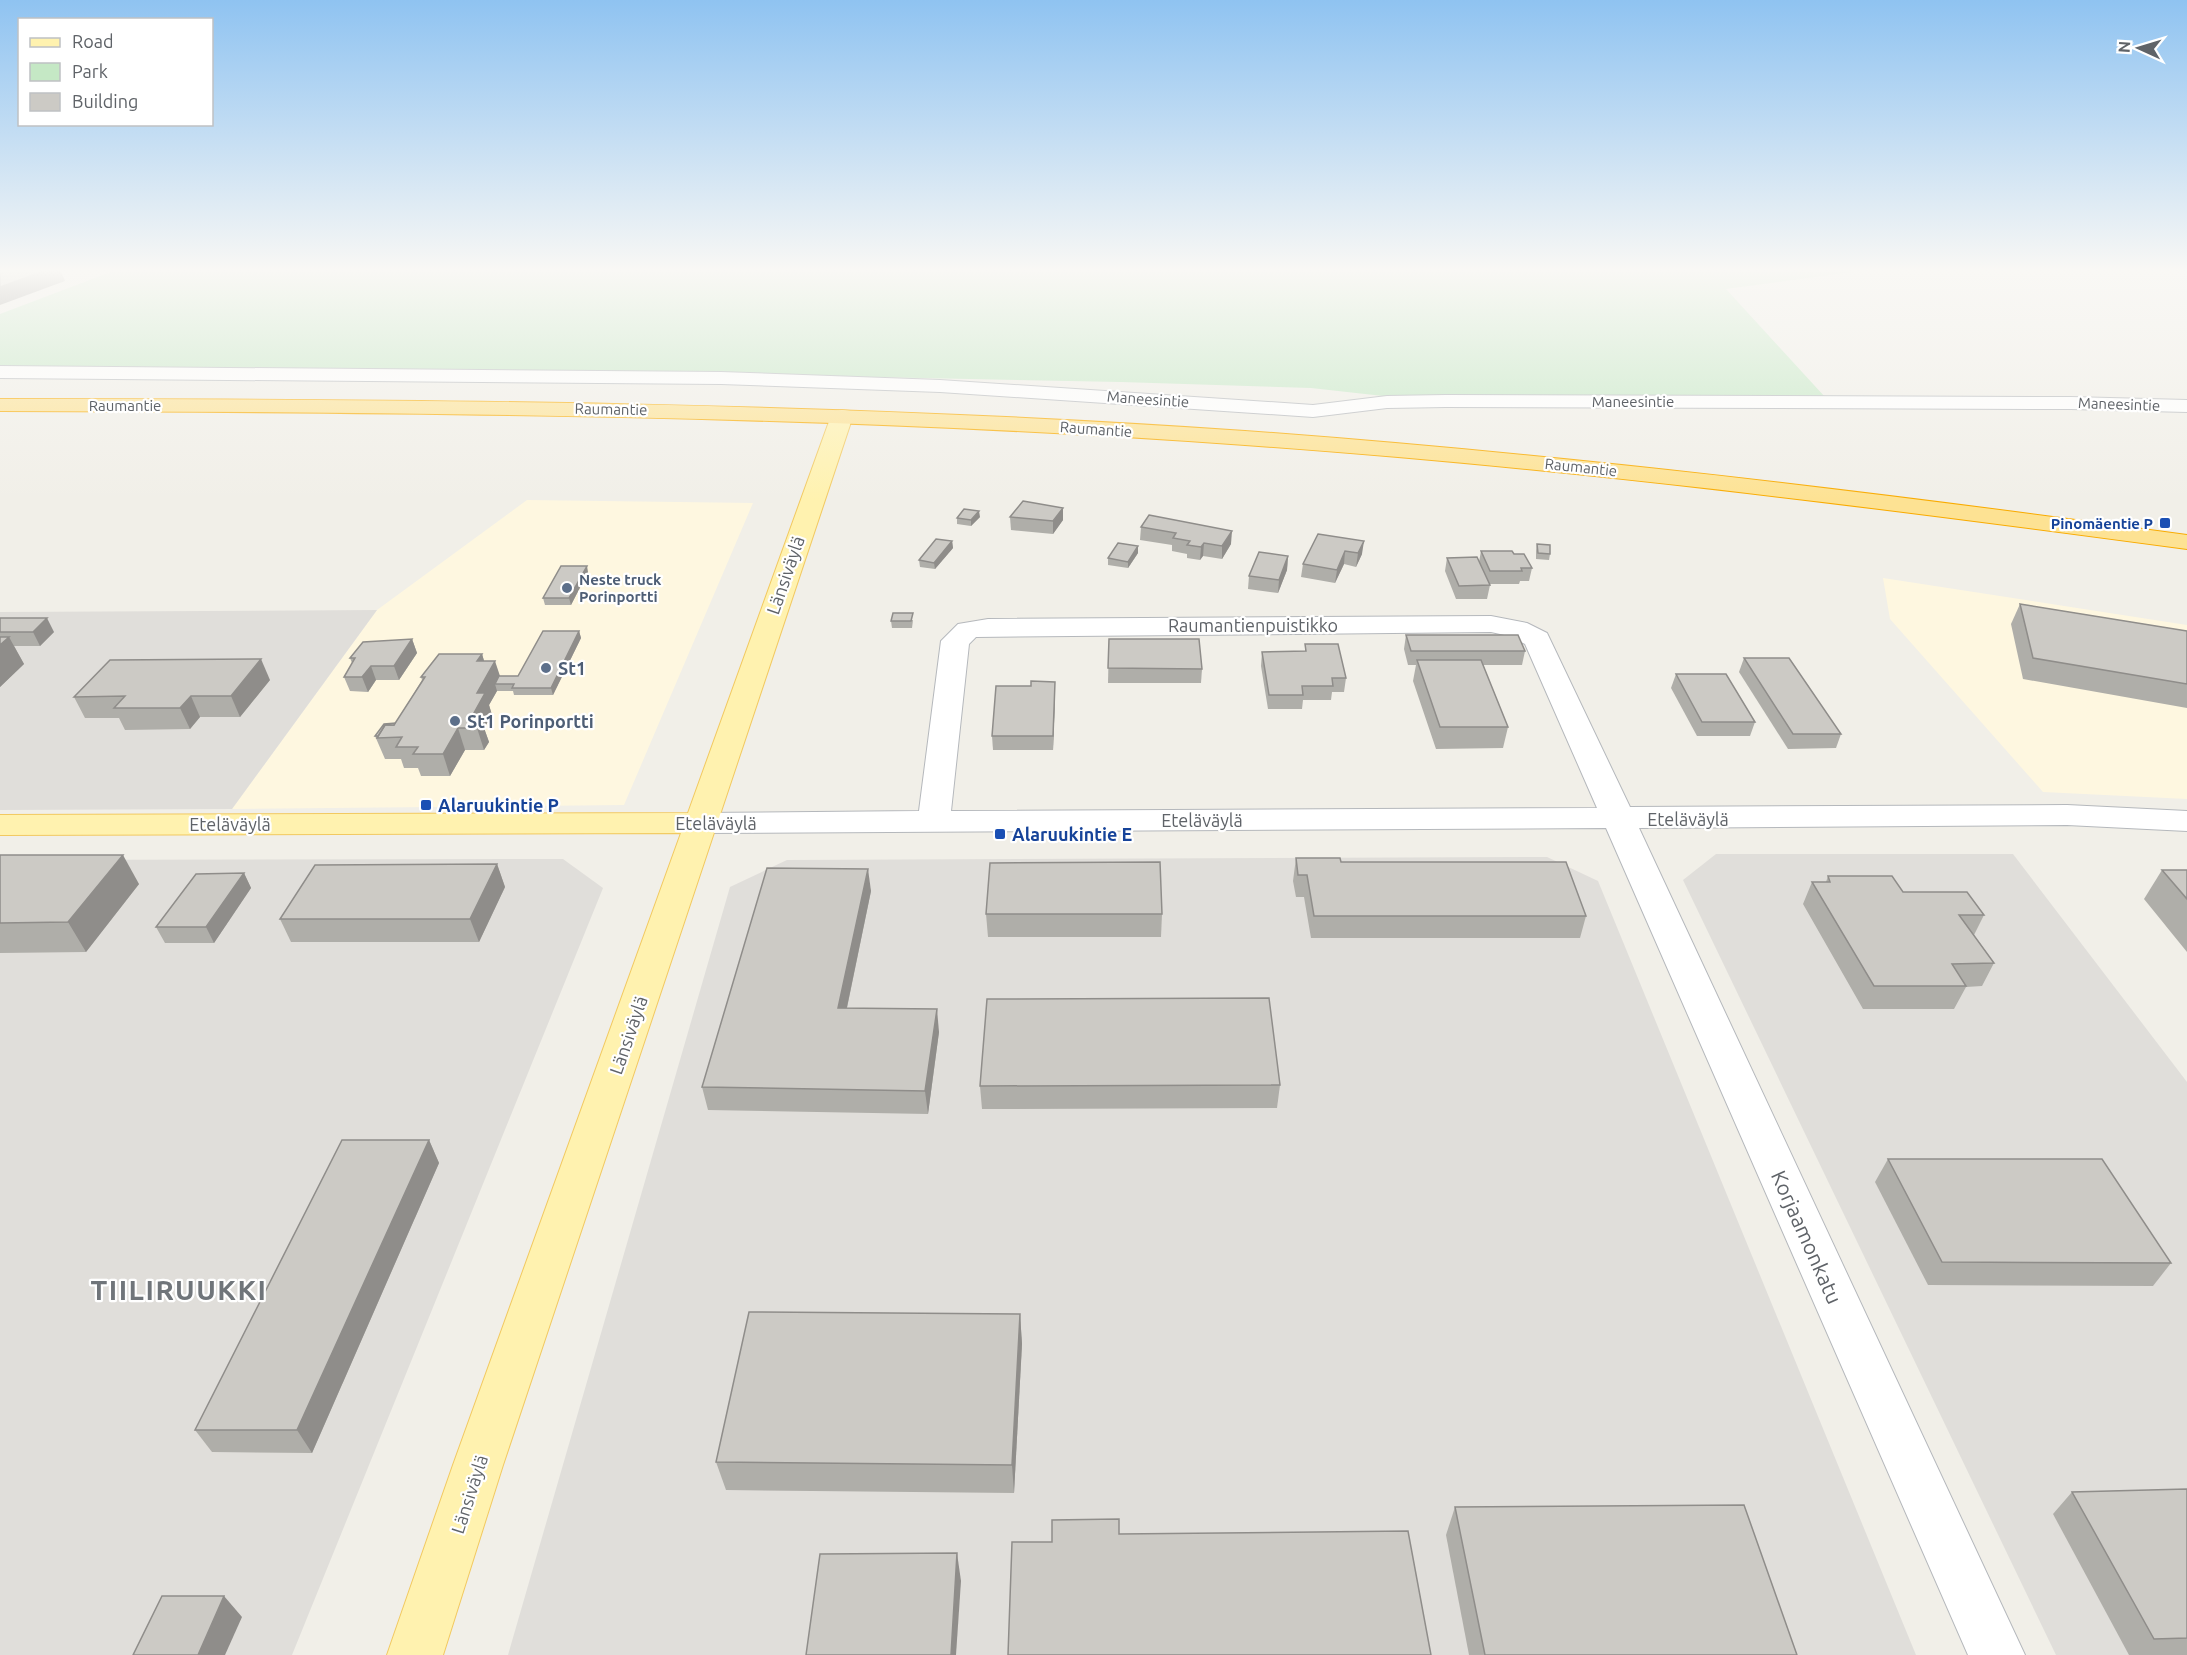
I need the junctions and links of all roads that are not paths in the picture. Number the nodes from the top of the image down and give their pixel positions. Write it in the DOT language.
graph roads {
  1 [pos="0,372"];
  2 [pos="0,405"];
  3 [pos="2187,406"];
  4 [pos="842,416"];
  5 [pos="2187,543"];
  6 [pos="1618,819"];
  7 [pos="934,821"];
  8 [pos="2187,821"];
  9 [pos="700,823"];
  10 [pos="0,825"];
  11 [pos="415,1655"];
  12 [pos="1997,1655"];
  1 -- 3 [label="street, Maneesintie"];
  2 -- 4 [label="highway, Raumantie"];
  4 -- 5 [label="highway, Raumantie"];
  4 -- 9 [label="main road, Länsiväylä"];
  6 -- 7 [label="street, Eteläväylä"];
  6 -- 7 [label="street, Raumantienpuistikko"];
  6 -- 8 [label="street, Eteläväylä"];
  6 -- 12 [label="street, Korjaamonkatu"];
  7 -- 9 [label="street, Eteläväylä"];
  9 -- 10 [label="main road, Eteläväylä"];
  9 -- 11 [label="main road, Länsiväylä"];
}
